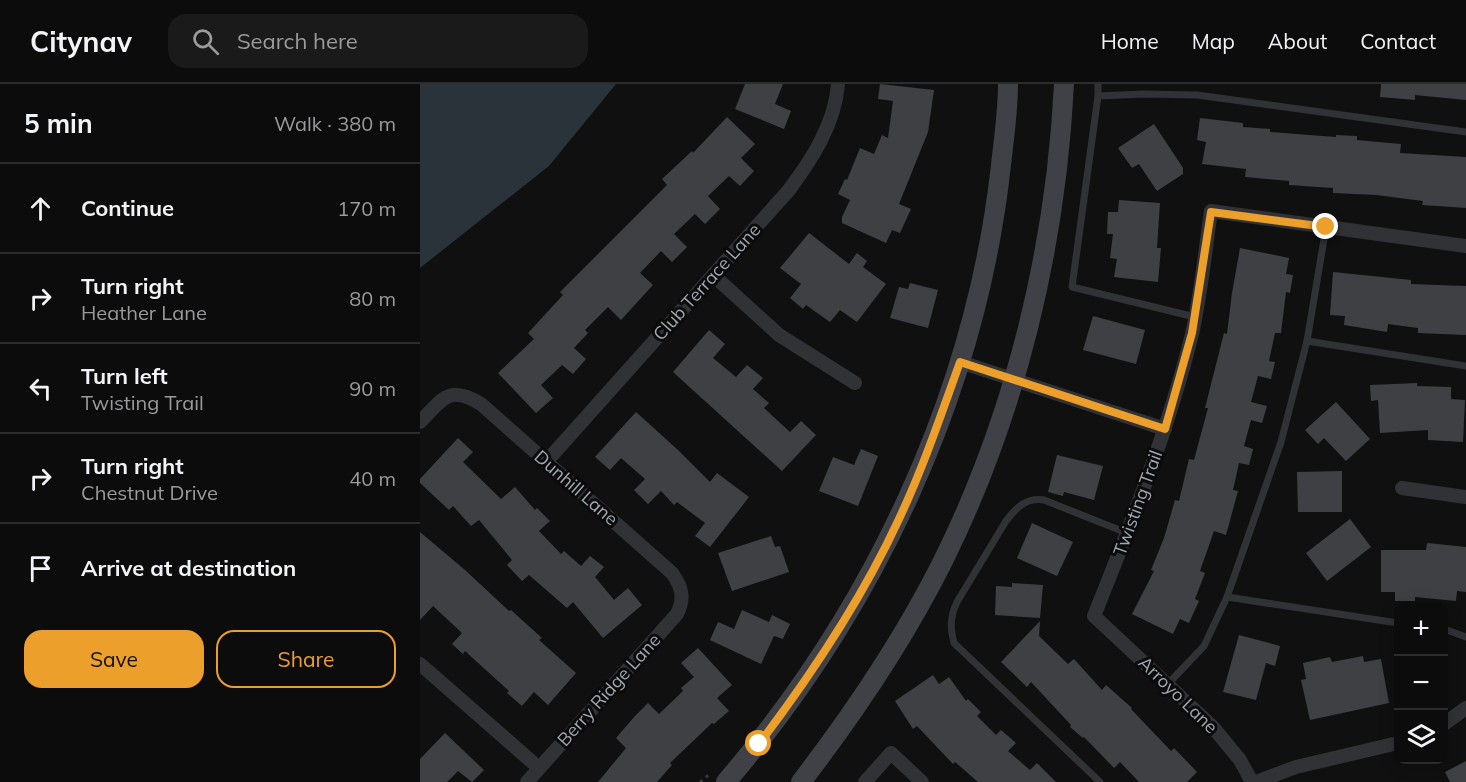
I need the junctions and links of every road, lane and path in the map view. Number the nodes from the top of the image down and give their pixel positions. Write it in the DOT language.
graph roads {
  1 [pos="838,84"];
  2 [pos="1008,84"];
  3 [pos="1064,84"];
  4 [pos="1098,84"];
  5 [pos="1098,96"];
  6 [pos="1466,132"];
  7 [pos="1326,227"];
  8 [pos="1466,246"];
  9 [pos="713,275"];
  10 [pos="1195,317"];
  11 [pos="1307,341"];
  12 [pos="960,362"];
  13 [pos="1466,366"];
  14 [pos="1014,380"];
  15 [pos="855,383"];
  16 [pos="420,422"];
  17 [pos="1165,429"];
  18 [pos="546,462"];
  19 [pos="1402,488"];
  20 [pos="1466,497"];
  21 [pos="1126,533"];
  22 [pos="683,593"];
  23 [pos="1227,597"];
  24 [pos="1094,616"];
  25 [pos="1394,621"];
  26 [pos="1448,631"];
  27 [pos="1466,637"];
  28 [pos="420,664"];
  29 [pos="1168,684"];
  30 [pos="1466,708"];
  31 [pos="1448,721"];
  32 [pos="1394,744"];
  33 [pos="539,768"];
  34 [pos="720,776"];
  35 [pos="527,782"];
  36 [pos="700,782"];
  37 [pos="801,782"];
  38 [pos="865,782"];
  39 [pos="922,782"];
  40 [pos="1100,782"];
  41 [pos="1254,782"];
  1 -- 9 [label="street, Club Terrace Lane"];
  2 -- 12 [label="main road"];
  3 -- 14 [label="main road"];
  4 -- 5 [label="lane"];
  5 -- 6 [label="lane"];
  5 -- 10 [label="lane"];
  7 -- 8 [label="street"];
  7 -- 10 [label="street, Twisting Trail"];
  7 -- 11 [label="lane"];
  9 -- 15 [label="street"];
  9 -- 18 [label="street, Club Terrace Lane"];
  10 -- 17 [label="street, Twisting Trail"];
  11 -- 13 [label="lane"];
  11 -- 23 [label="lane"];
  12 -- 14 [label="street"];
  12 -- 34 [label="main road"];
  14 -- 17 [label="street"];
  14 -- 37 [label="main road"];
  16 -- 18 [label="street, Dunhill Lane"];
  17 -- 21 [label="street, Twisting Trail"];
  18 -- 22 [label="street, Dunhill Lane"];
  19 -- 20 [label="street"];
  21 -- 24 [label="street, Twisting Trail"];
  21 -- 40 [label="lane"];
  22 -- 33 [label="street, Berry Ridge Lane"];
  23 -- 25 [label="lane"];
  23 -- 29 [label="lane"];
  24 -- 29 [label="street, Arroyo Lane"];
  26 -- 27 [label="lane"];
  28 -- 33 [label="street"];
  29 -- 41 [label="street, Arroyo Lane"];
  30 -- 31 [label="street"];
  32 -- 41 [label="street"];
  33 -- 35 [label="street, Berry Ridge Lane"];
  34 -- 36 [label="path"];
  38 -- 39 [label="street"];
}
